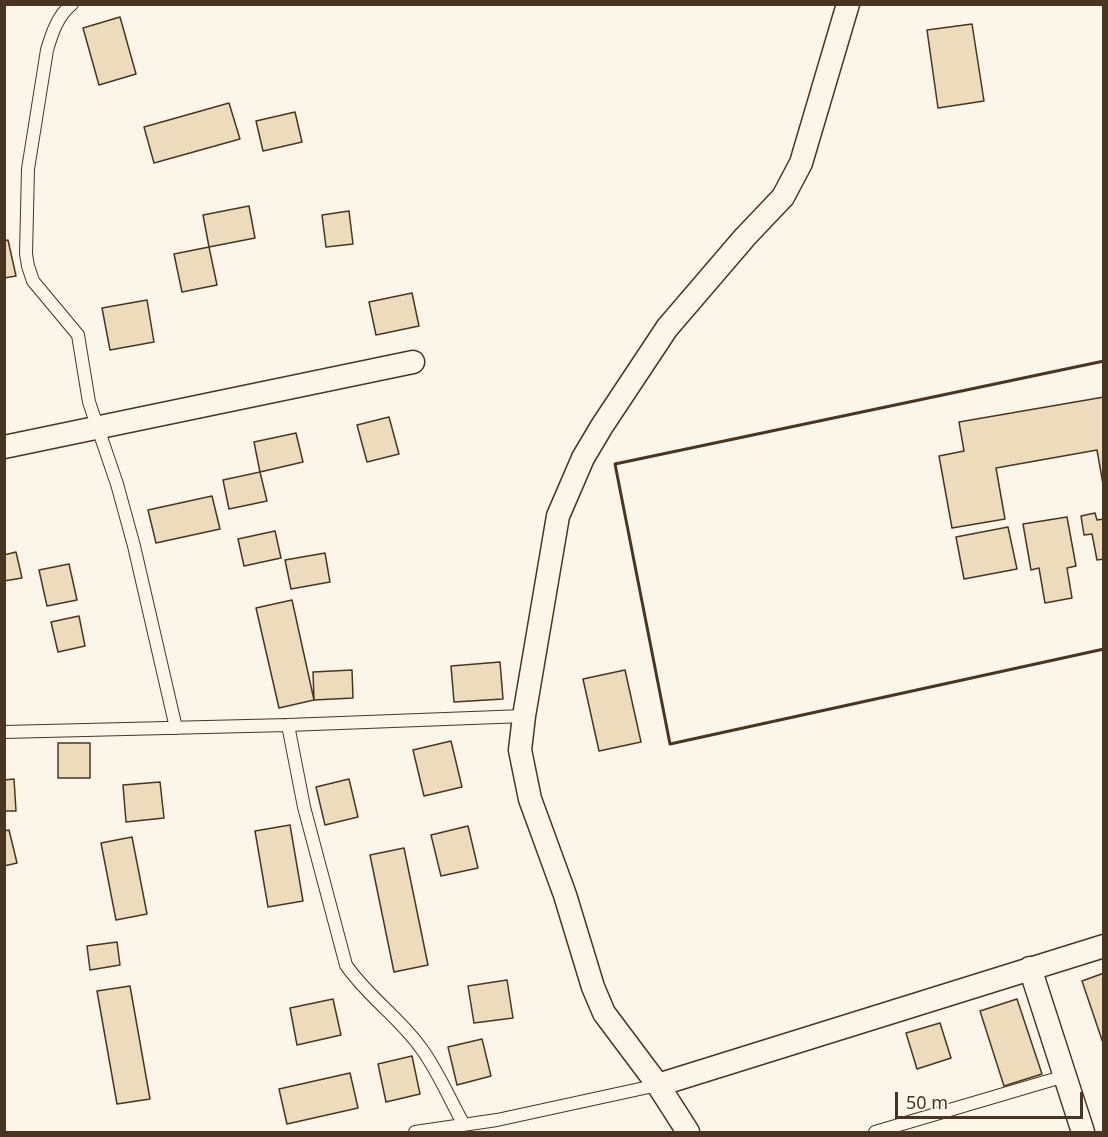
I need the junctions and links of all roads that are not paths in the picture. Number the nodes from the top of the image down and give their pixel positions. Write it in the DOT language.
graph roads {
  1 [pos="72,4"];
  2 [pos="848,4"];
  3 [pos="413,362"];
  4 [pos="98,428"];
  5 [pos="4,447"];
  6 [pos="524,716"];
  7 [pos="288,725"];
  8 [pos="176,728"];
  9 [pos="4,732"];
  10 [pos="1104,946"];
  11 [pos="1030,968"];
  12 [pos="1065,1076"];
  13 [pos="658,1085"];
  14 [pos="464,1125"];
  15 [pos="416,1132"];
  16 [pos="688,1132"];
  17 [pos="875,1132"];
  18 [pos="1083,1132"];
  1 -- 4 [label="lane"];
  2 -- 6 [label="street"];
  3 -- 4 [label="street"];
  4 -- 5 [label="street"];
  4 -- 8 [label="lane"];
  6 -- 7 [label="lane"];
  6 -- 13 [label="street"];
  7 -- 8 [label="lane"];
  7 -- 14 [label="lane"];
  8 -- 9 [label="lane"];
  10 -- 11 [label="street"];
  11 -- 12 [label="street"];
  11 -- 13 [label="street"];
  12 -- 17 [label="lane"];
  12 -- 18 [label="street"];
  13 -- 14 [label="lane"];
  13 -- 16 [label="street"];
  14 -- 15 [label="lane"];
}
